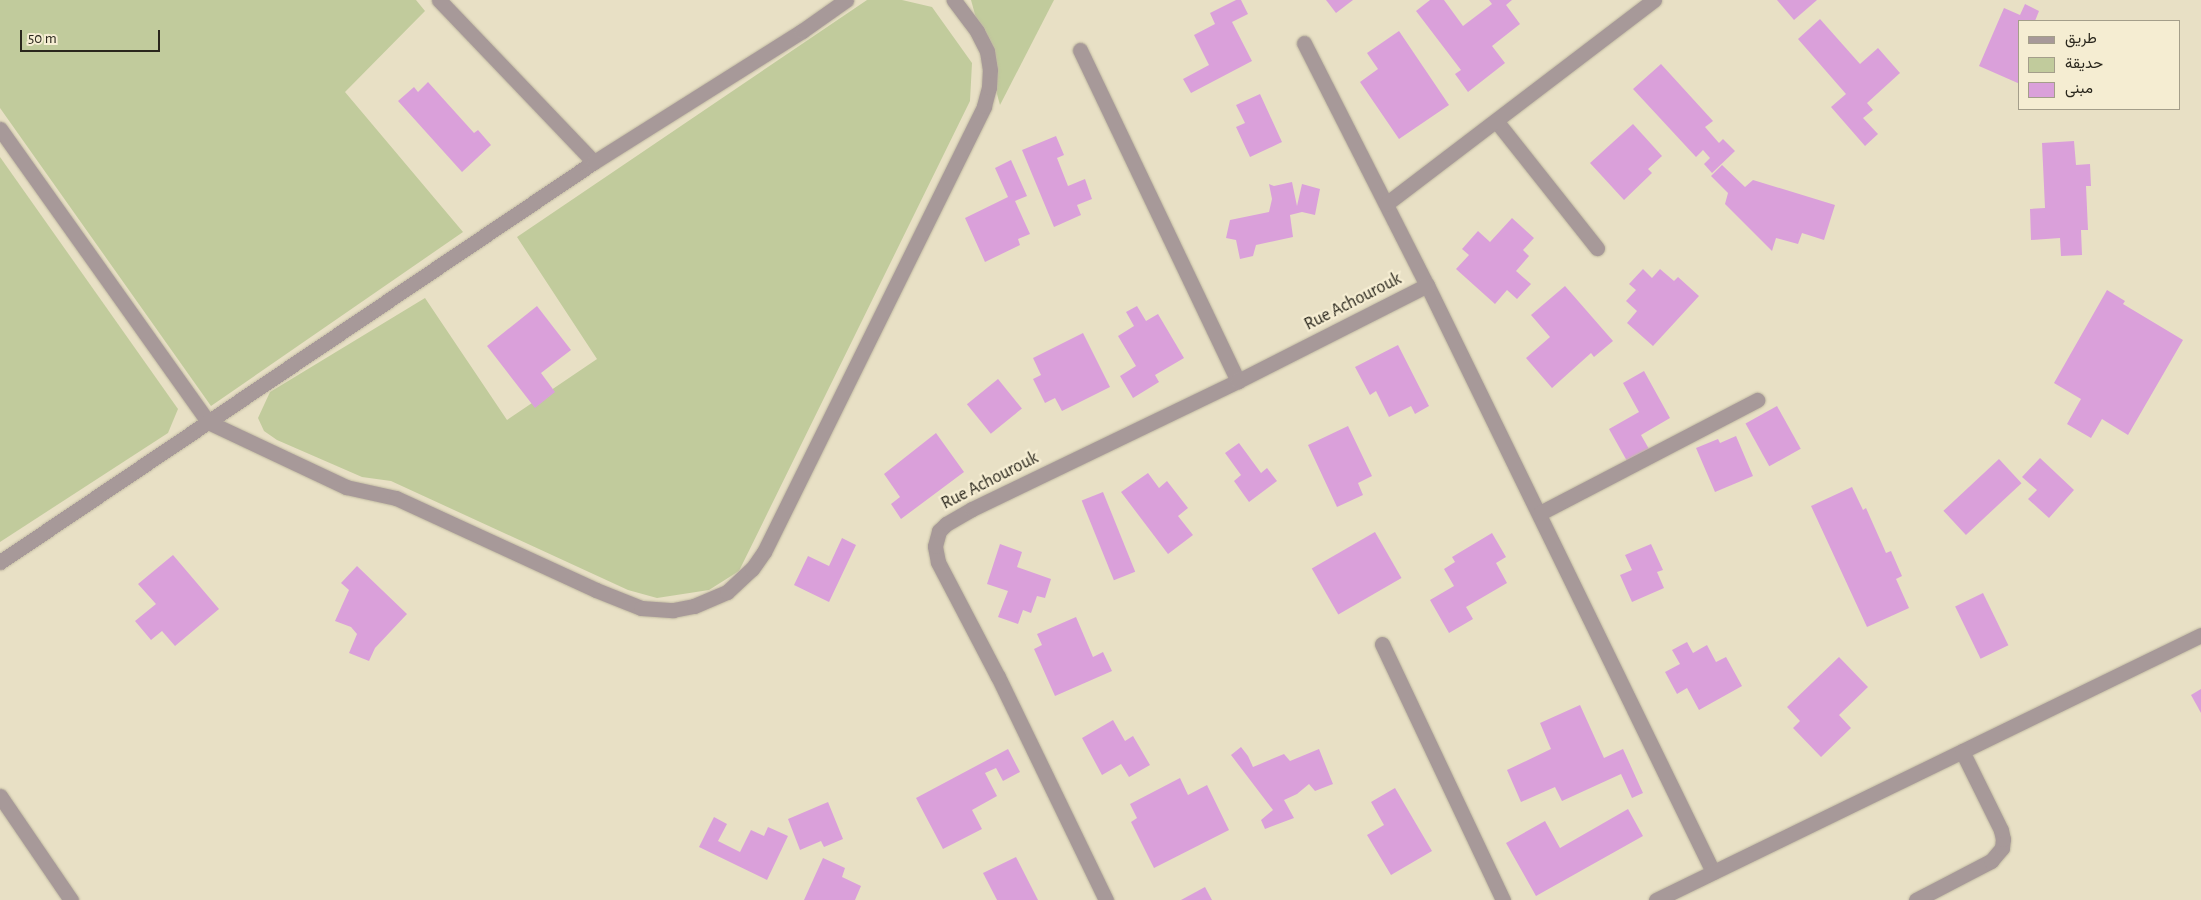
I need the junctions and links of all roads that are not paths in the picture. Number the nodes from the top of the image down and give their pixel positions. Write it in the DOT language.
graph roads {
  1 [pos="439,0"];
  2 [pos="846,0"];
  3 [pos="954,0"];
  4 [pos="1654,0"];
  5 [pos="1304,43"];
  6 [pos="1080,50"];
  7 [pos="1497,122"];
  8 [pos="0,129"];
  9 [pos="594,162"];
  10 [pos="1386,204"];
  11 [pos="1597,248"];
  12 [pos="1428,285"];
  13 [pos="1238,381"];
  14 [pos="1757,400"];
  15 [pos="208,422"];
  16 [pos="1540,513"];
  17 [pos="0,562"];
  18 [pos="2201,635"];
  19 [pos="1382,644"];
  20 [pos="1962,752"];
  21 [pos="0,796"];
  22 [pos="1713,872"];
  23 [pos="72,900"];
  24 [pos="1106,900"];
  25 [pos="1503,900"];
  26 [pos="1656,900"];
  27 [pos="1916,900"];
  1 -- 9 [label="street"];
  2 -- 9 [label="street"];
  3 -- 15 [label="street"];
  4 -- 7 [label="street"];
  5 -- 10 [label="street"];
  6 -- 13 [label="street"];
  7 -- 10 [label="street"];
  7 -- 11 [label="street"];
  8 -- 15 [label="street"];
  9 -- 15 [label="street"];
  10 -- 12 [label="street"];
  12 -- 13 [label="street, Rue Achourouk"];
  12 -- 16 [label="street"];
  13 -- 24 [label="street, Rue Achourouk"];
  14 -- 16 [label="street"];
  15 -- 17 [label="street"];
  16 -- 22 [label="street"];
  18 -- 20 [label="street"];
  19 -- 25 [label="street"];
  20 -- 22 [label="street"];
  20 -- 27 [label="street"];
  21 -- 23 [label="street"];
  22 -- 26 [label="street"];
}
